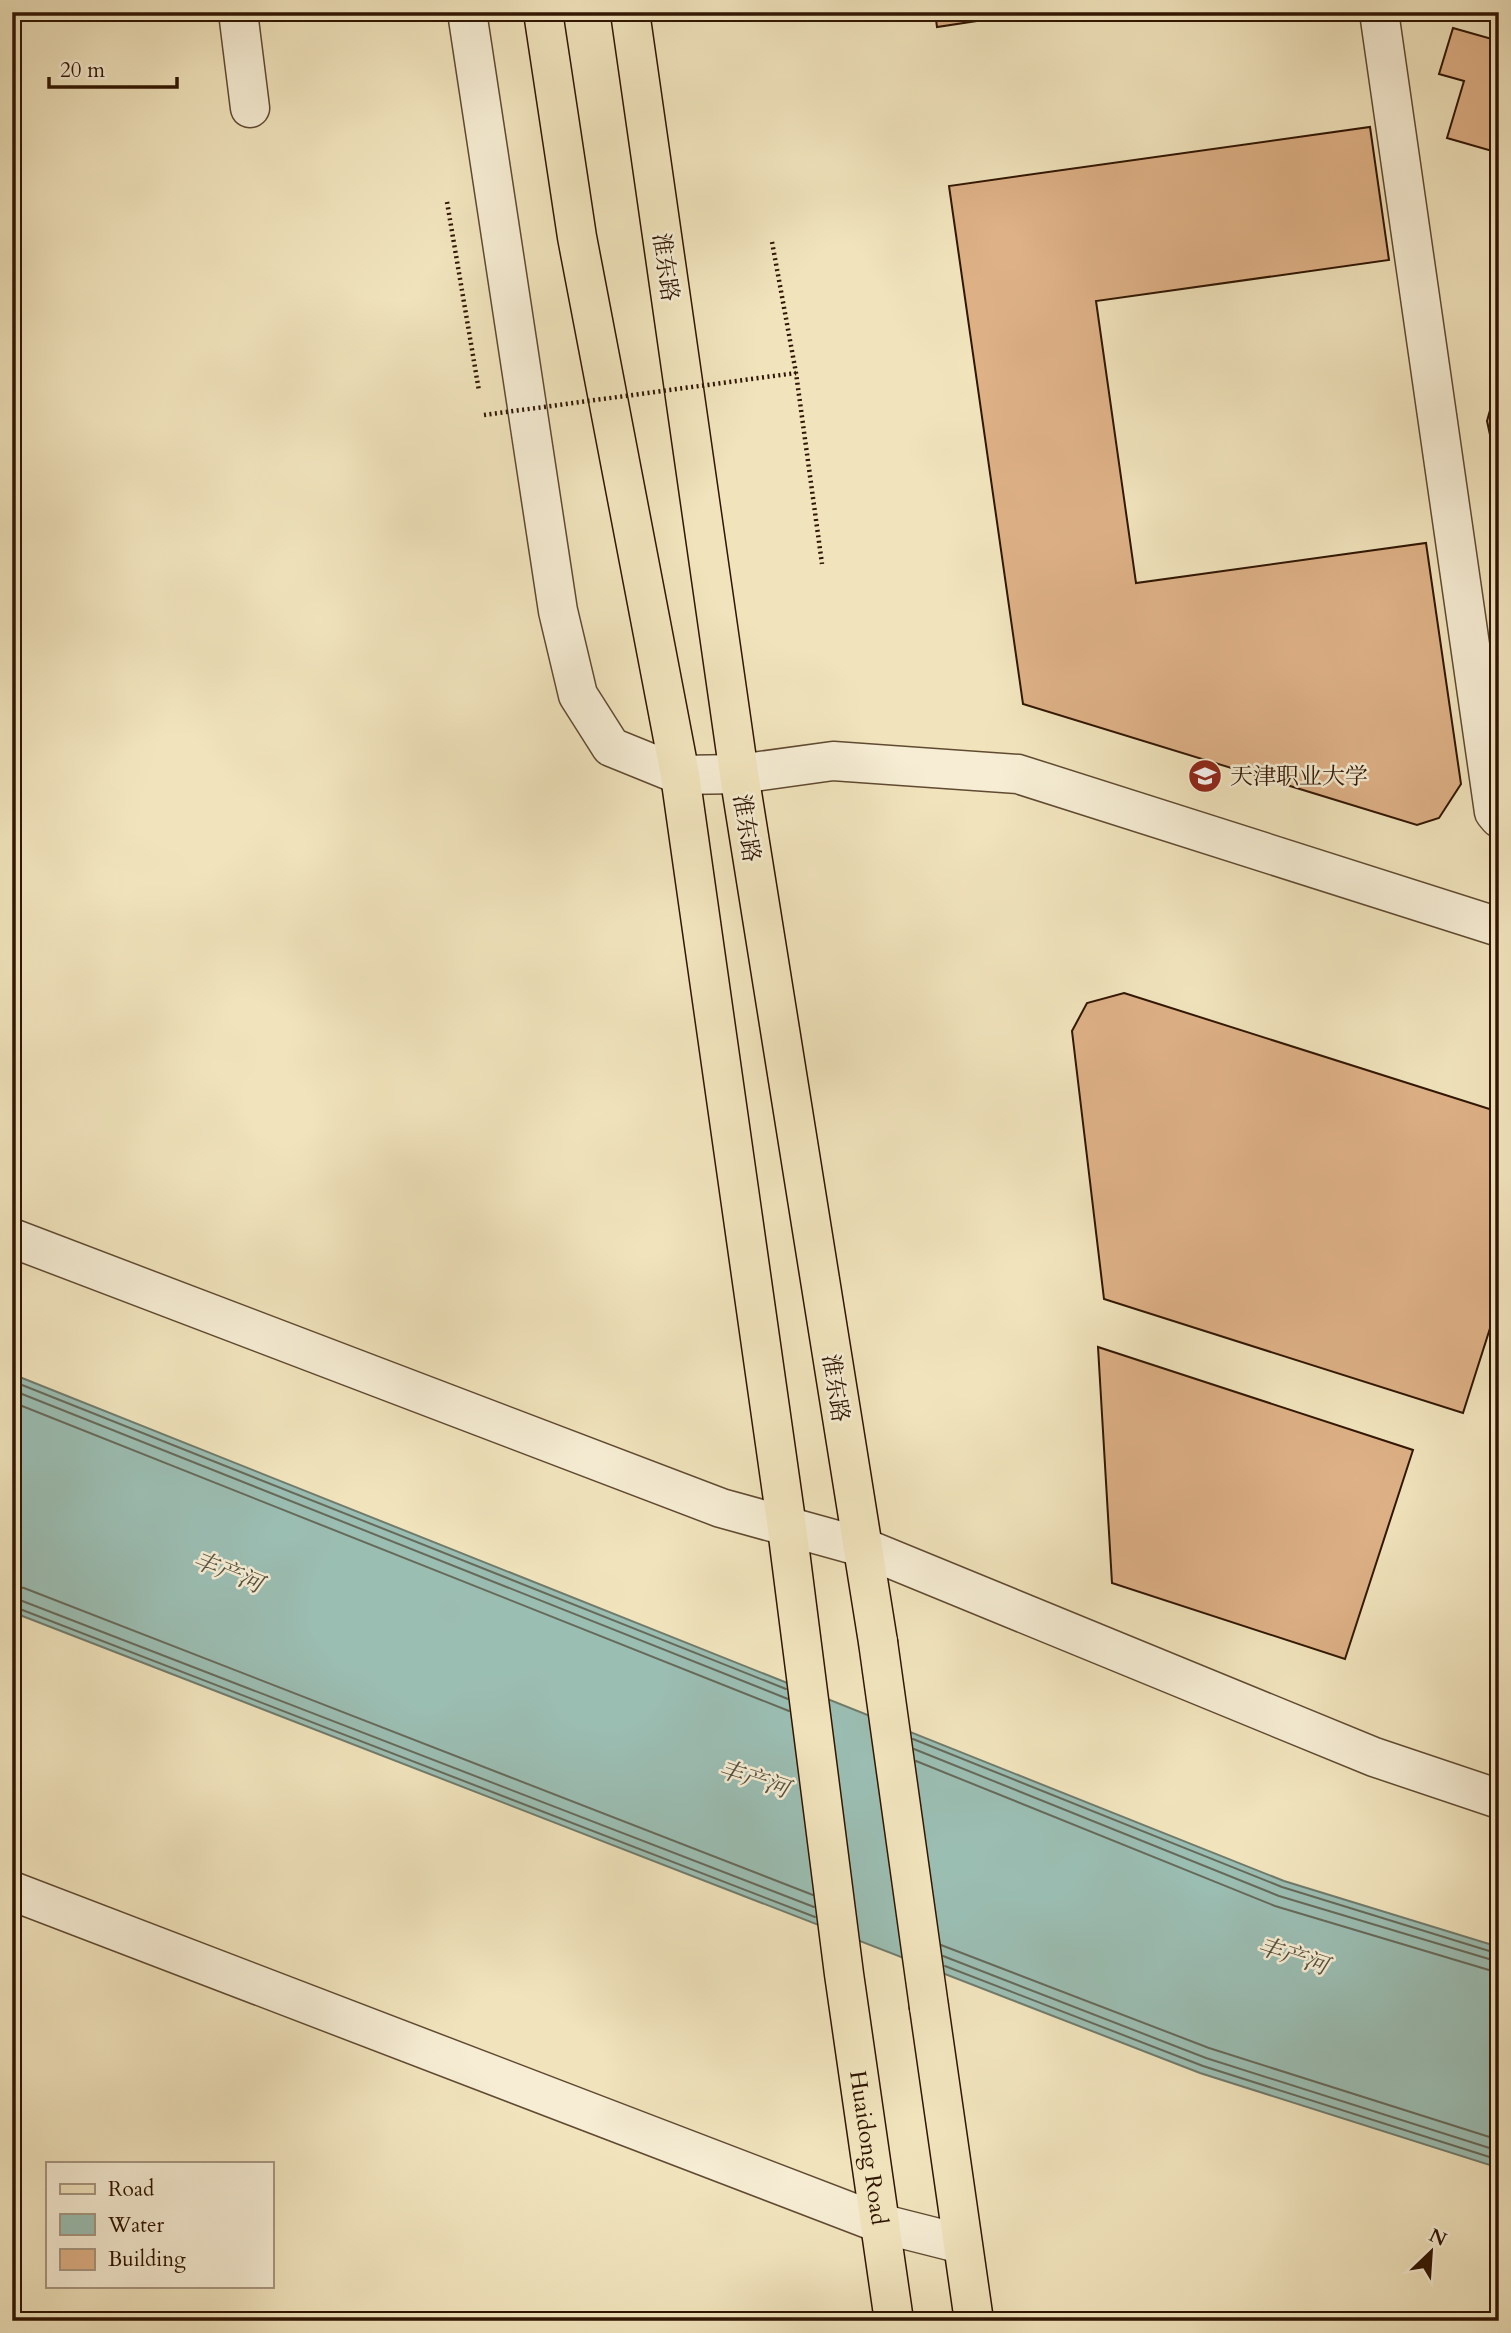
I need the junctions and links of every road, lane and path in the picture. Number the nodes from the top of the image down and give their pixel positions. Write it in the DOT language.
graph roads {
  1 [pos="238,12"];
  2 [pos="467,12"];
  3 [pos="543,12"];
  4 [pos="630,12"];
  5 [pos="1379,12"];
  6 [pos="250,108"];
  7 [pos="447,202"];
  8 [pos="772,242"];
  9 [pos="796,373"];
  10 [pos="484,415"];
  11 [pos="486,428"];
  12 [pos="822,564"];
  13 [pos="680,775"];
  14 [pos="739,775"];
  15 [pos="1499,818"];
  16 [pos="1499,927"];
  17 [pos="12,1238"];
  18 [pos="788,1528"];
  19 [pos="862,1547"];
  20 [pos="1499,1799"];
  21 [pos="12,1891"];
  22 [pos="879,2223"];
  23 [pos="962,2244"];
  24 [pos="894,2321"];
  25 [pos="974,2321"];
  1 -- 6 [label="street"];
  2 -- 13 [label="street"];
  3 -- 13 [label="main road"];
  4 -- 14 [label="main road, 淮东路"];
  5 -- 15 [label="street"];
  7 -- 10 [label="path"];
  8 -- 9 [label="path"];
  9 -- 10 [label="path, bridge"];
  9 -- 12 [label="path"];
  10 -- 11 [label="path"];
  13 -- 14 [label="street"];
  13 -- 18 [label="main road"];
  14 -- 16 [label="street"];
  14 -- 19 [label="main road, 淮东路"];
  17 -- 18 [label="street"];
  18 -- 19 [label="street"];
  18 -- 22 [label="main road, Huaidong Road"];
  19 -- 20 [label="street"];
  19 -- 23 [label="main road, 淮东路, bridge"];
  21 -- 22 [label="street"];
  22 -- 23 [label="street"];
  22 -- 24 [label="main road, Huaidong Road"];
  23 -- 25 [label="main road"];
}
